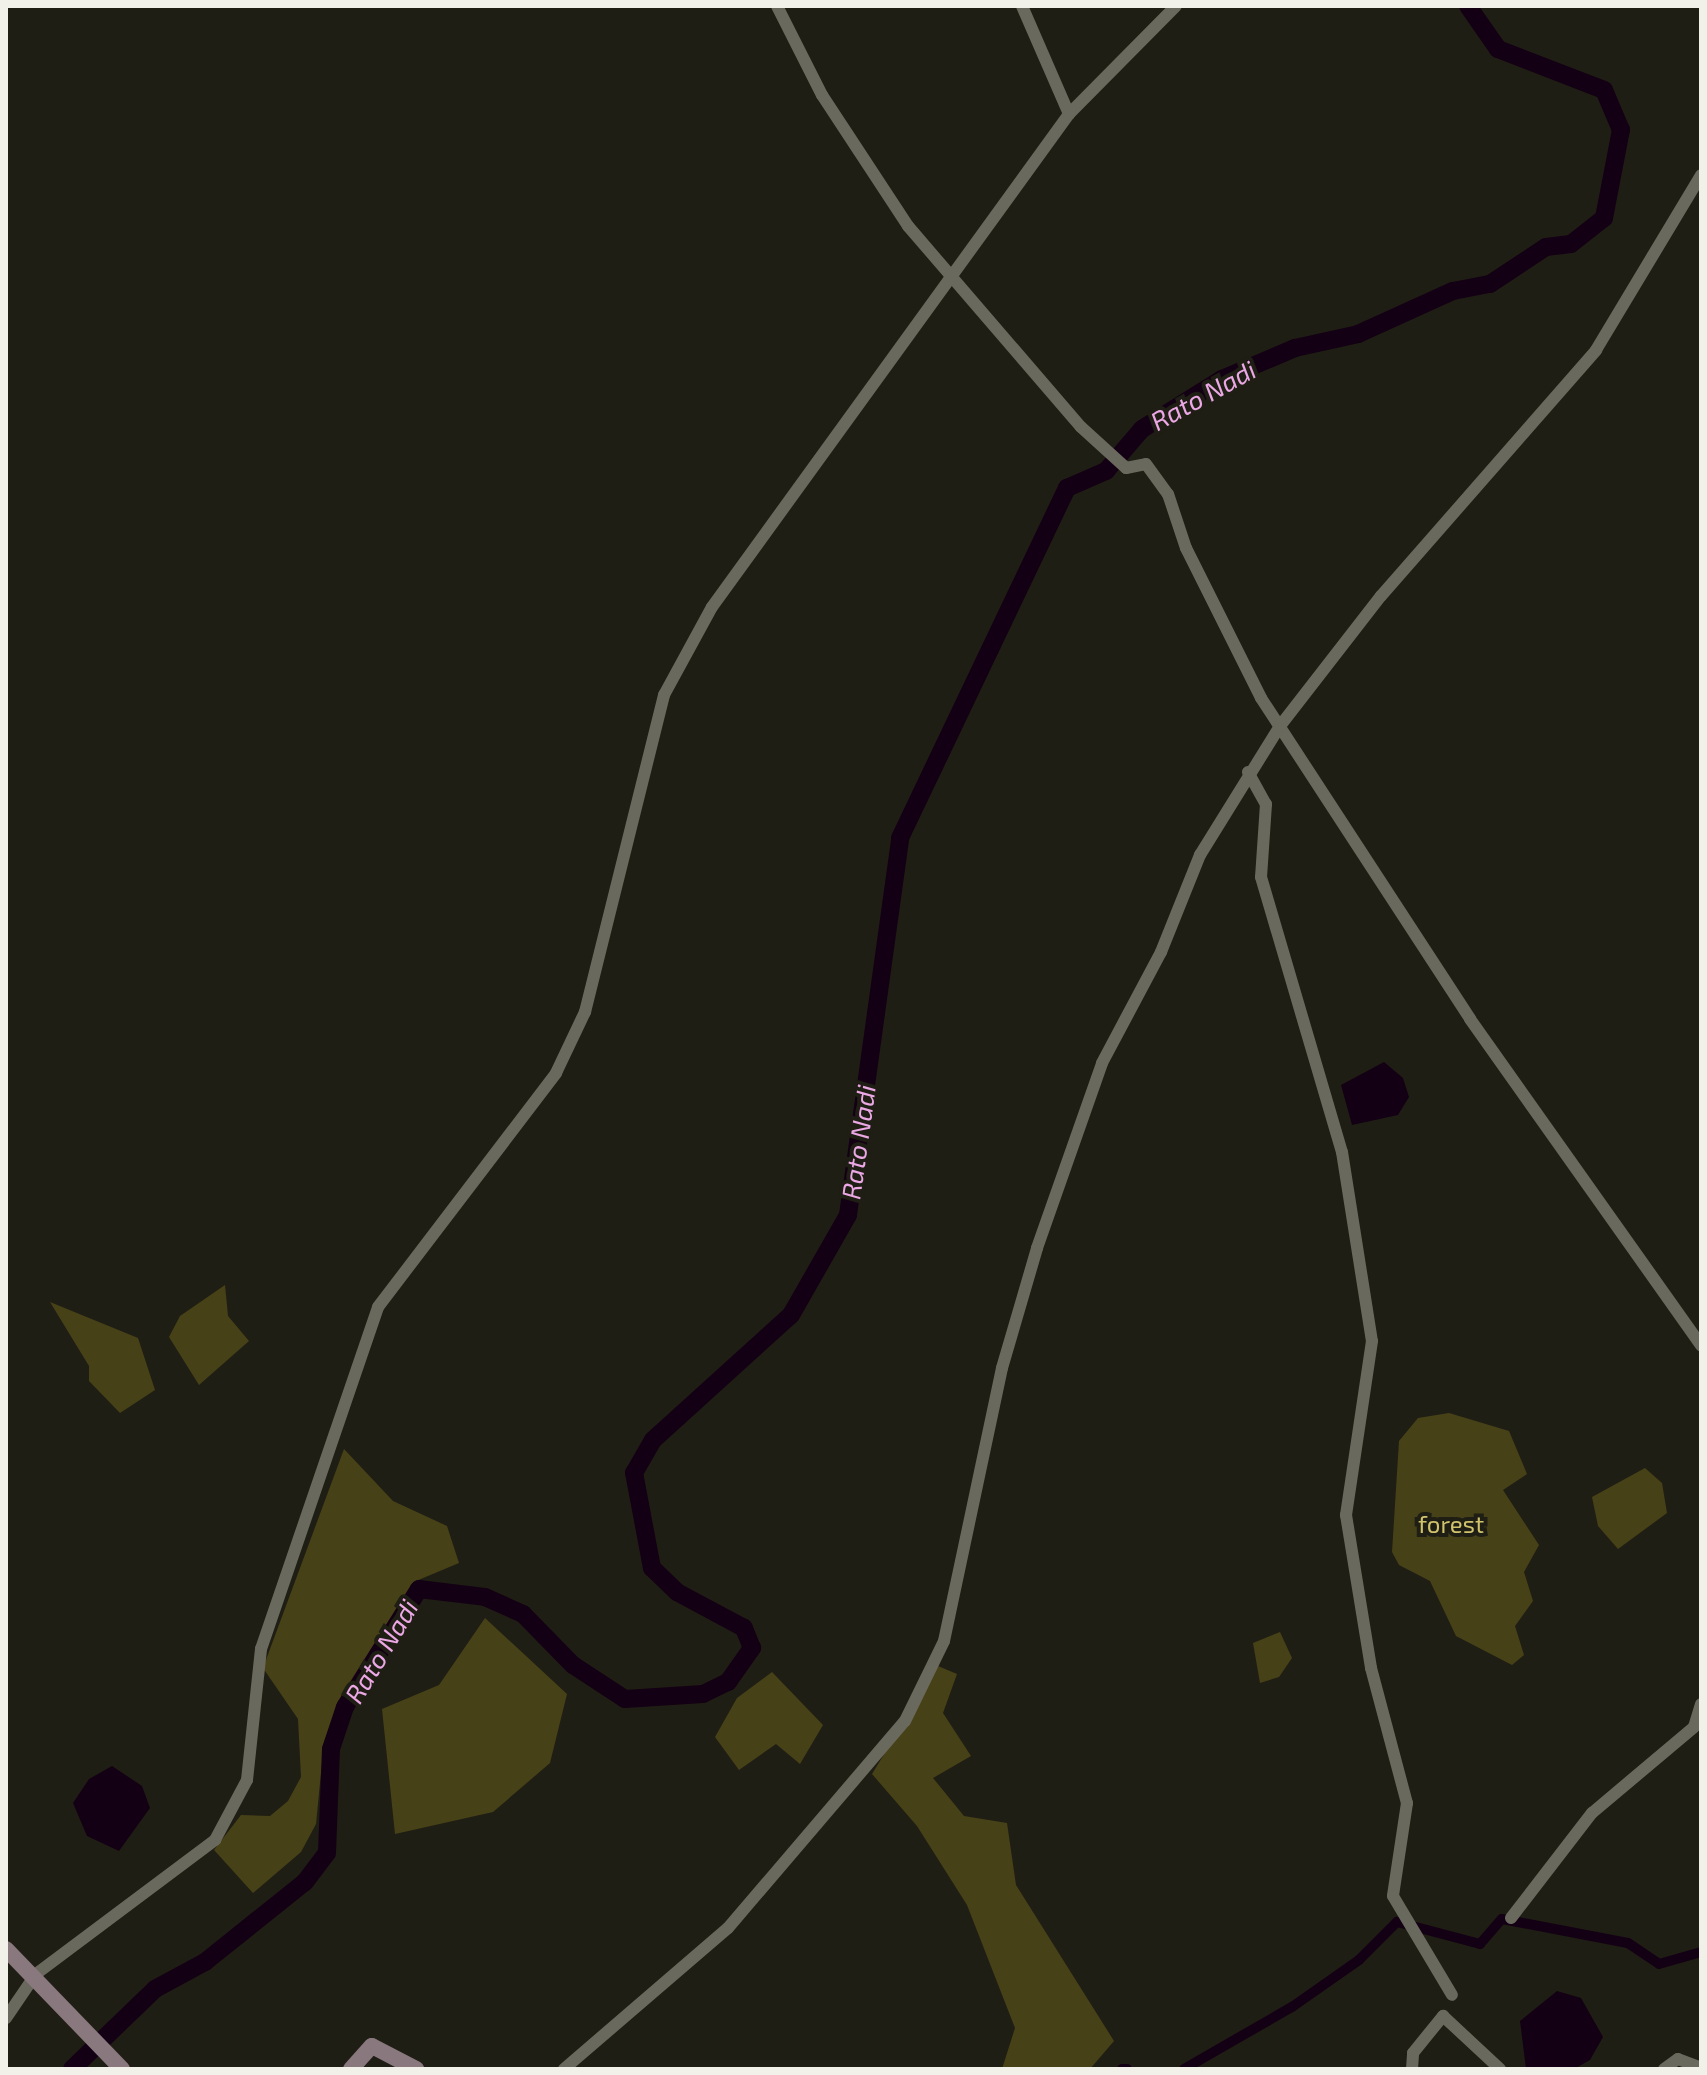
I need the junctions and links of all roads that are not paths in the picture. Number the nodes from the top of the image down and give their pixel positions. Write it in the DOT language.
graph roads {
  1 [pos="777,6"];
  2 [pos="1022,6"];
  3 [pos="1176,6"];
  4 [pos="1069,114"];
  5 [pos="1701,175"];
  6 [pos="949,275"];
  7 [pos="1280,726"];
  8 [pos="1248,772"];
  9 [pos="1701,1345"];
  10 [pos="1701,1704"];
  11 [pos="1511,1918"];
  12 [pos="6,1949"];
  13 [pos="39,1978"];
  14 [pos="1452,1995"];
  15 [pos="6,2018"];
  16 [pos="1700,2065"];
  17 [pos="122,2069"];
  18 [pos="351,2069"];
  19 [pos="416,2069"];
  20 [pos="564,2069"];
  21 [pos="1412,2069"];
  22 [pos="1500,2069"];
  23 [pos="1664,2069"];
  1 -- 6 [label="street"];
  2 -- 4 [label="street"];
  3 -- 4 [label="street"];
  4 -- 6 [label="street"];
  5 -- 7 [label="street"];
  6 -- 7 [label="street"];
  6 -- 13 [label="street"];
  7 -- 8 [label="street"];
  7 -- 9 [label="street"];
  8 -- 14 [label="street"];
  8 -- 20 [label="street"];
  10 -- 11 [label="street"];
  12 -- 13 [label="street"];
  13 -- 15 [label="street"];
  13 -- 17 [label="street"];
  16 -- 23 [label="street"];
  18 -- 19 [label="street"];
  21 -- 22 [label="street"];
}
